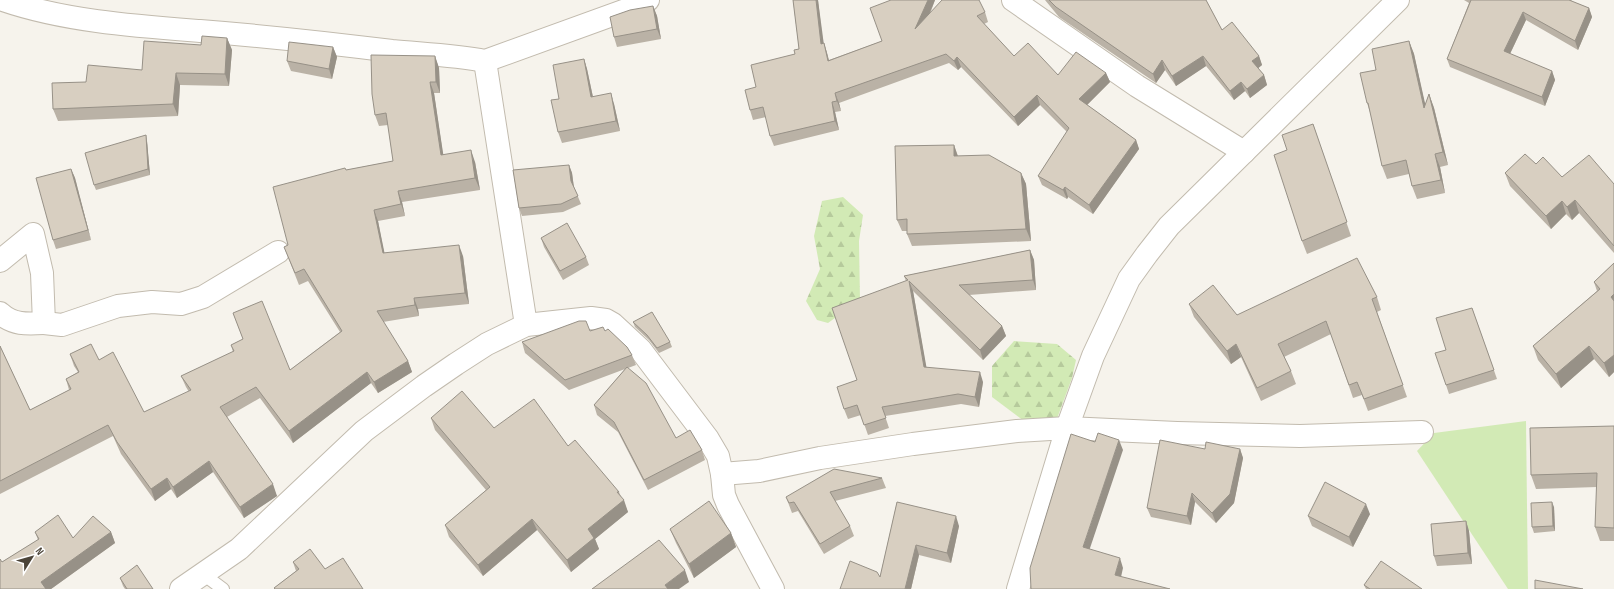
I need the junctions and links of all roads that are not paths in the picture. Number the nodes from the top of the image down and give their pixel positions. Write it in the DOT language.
graph roads {
  1 [pos="3,0"];
  2 [pos="648,0"];
  3 [pos="1013,0"];
  4 [pos="1398,0"];
  5 [pos="625,5"];
  6 [pos="485,61"];
  7 [pos="1244,152"];
  8 [pos="278,252"];
  9 [pos="0,261"];
  10 [pos="0,313"];
  11 [pos="44,323"];
  12 [pos="526,325"];
  13 [pos="1066,428"];
  14 [pos="1422,432"];
  15 [pos="722,474"];
  16 [pos="203,574"];
  17 [pos="181,589"];
  18 [pos="223,589"];
  19 [pos="773,589"];
  20 [pos="1018,589"];
  1 -- 6 [label="street"];
  2 -- 5 [label="street"];
  3 -- 7 [label="street"];
  4 -- 7 [label="street"];
  5 -- 6 [label="street"];
  6 -- 12 [label="street"];
  7 -- 13 [label="street"];
  8 -- 11 [label="street"];
  9 -- 11 [label="street"];
  10 -- 11 [label="street"];
  12 -- 15 [label="street"];
  12 -- 16 [label="street"];
  13 -- 14 [label="street"];
  13 -- 15 [label="street"];
  13 -- 20 [label="street"];
  15 -- 19 [label="street"];
  16 -- 17 [label="street"];
  16 -- 18 [label="lane"];
}
